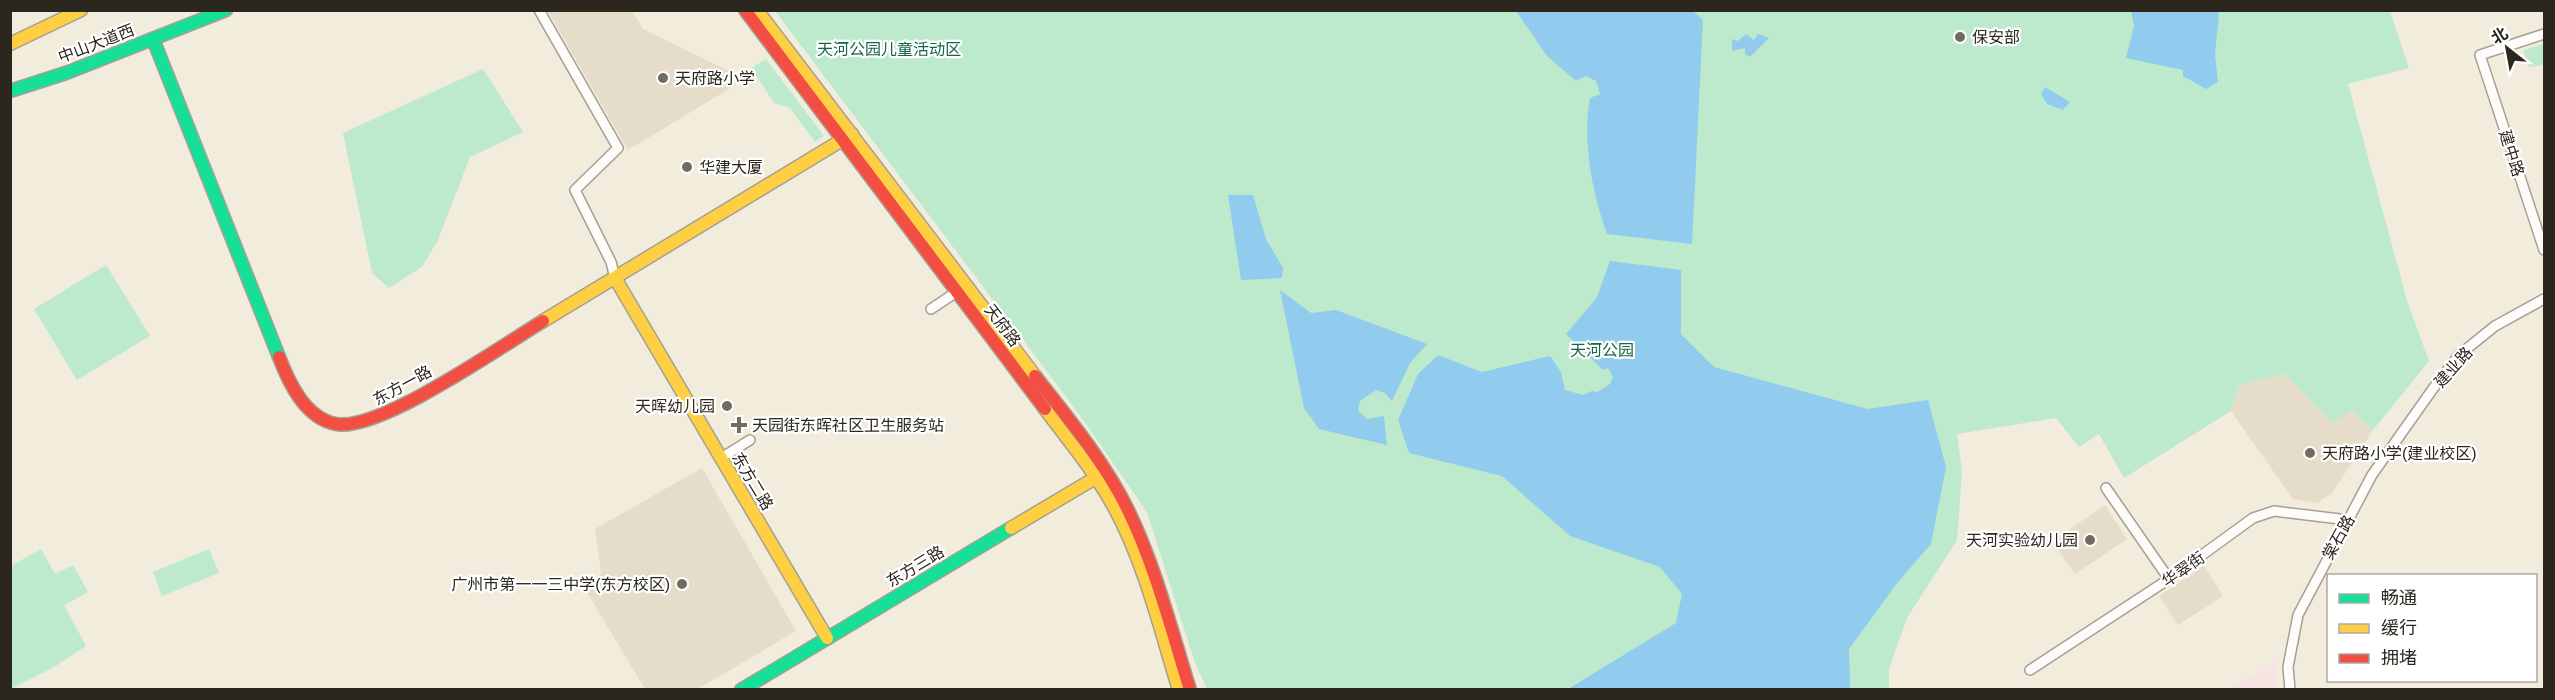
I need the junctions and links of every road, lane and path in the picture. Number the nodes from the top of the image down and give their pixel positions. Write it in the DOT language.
graph roads {
  1 [pos="81,10"];
  2 [pos="226,10"];
  3 [pos="539,10"];
  4 [pos="745,10"];
  5 [pos="757,10"];
  6 [pos="2544,34"];
  7 [pos="153,39"];
  8 [pos="11,44"];
  9 [pos="10,91"];
  10 [pos="847,137"];
  11 [pos="2544,250"];
  12 [pos="615,278"];
  13 [pos="958,291"];
  14 [pos="2544,299"];
  15 [pos="931,309"];
  16 [pos="750,440"];
  17 [pos="721,458"];
  18 [pos="2384,459"];
  19 [pos="1101,474"];
  20 [pos="2106,489"];
  21 [pos="2348,520"];
  22 [pos="2169,579"];
  23 [pos="827,638"];
  24 [pos="2030,670"];
  25 [pos="741,690"];
  26 [pos="1179,690"];
  27 [pos="1190,690"];
  28 [pos="2290,690"];
  1 -- 8 [label="main road, 中山大道西"];
  2 -- 7 [label="main road, 中山大道西"];
  3 -- 12 [label="street"];
  4 -- 10 [label="main road, 天府路"];
  5 -- 10 [label="main road, 天府路"];
  6 -- 11 [label="street, 建中路"];
  7 -- 9 [label="main road, 中山大道西"];
  7 -- 12 [label="main road, 东方一路"];
  10 -- 12 [label="main road, 东方一路"];
  10 -- 13 [label="main road, 天府路"];
  10 -- 19 [label="main road, 天府路"];
  12 -- 17 [label="main road, 东方二路"];
  13 -- 15 [label="street"];
  13 -- 19 [label="main road, 天府路"];
  14 -- 18 [label="street, 建业路"];
  16 -- 17 [label="street"];
  17 -- 23 [label="main road, 东方二路"];
  18 -- 21 [label="street, 棠石路"];
  19 -- 23 [label="main road, 东方三路"];
  19 -- 26 [label="main road, 天府路"];
  19 -- 27 [label="main road, 天府路"];
  20 -- 22 [label="street"];
  21 -- 22 [label="street, 华翠街"];
  21 -- 28 [label="street, 棠石路"];
  22 -- 24 [label="street, 华翠街"];
  23 -- 25 [label="main road, 东方三路"];
}
